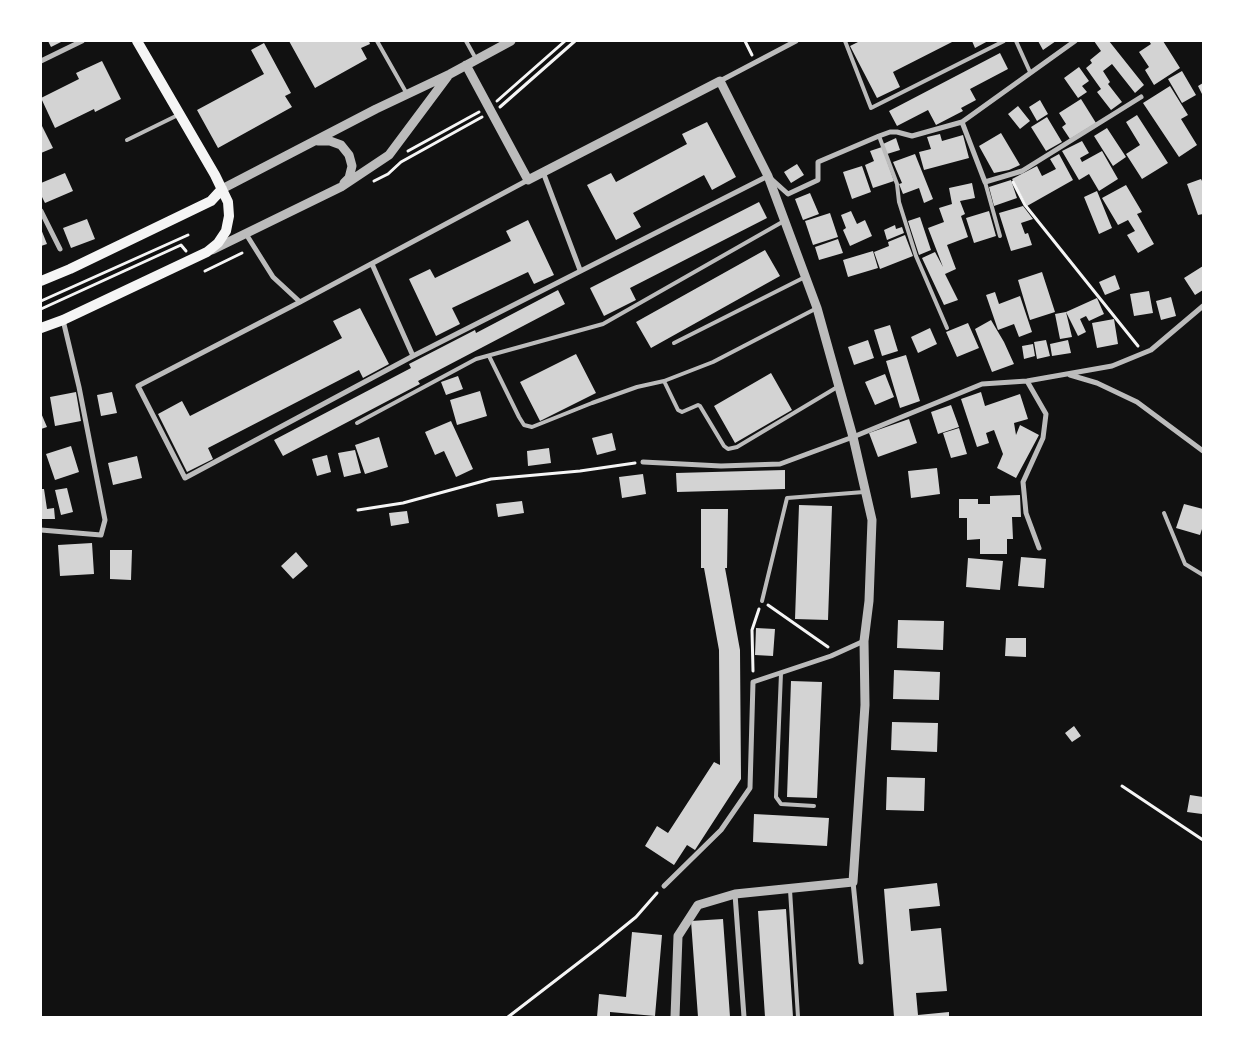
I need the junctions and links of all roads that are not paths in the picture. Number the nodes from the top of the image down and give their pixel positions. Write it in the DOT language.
graph roads {
  1 [pos="82,41"];
  2 [pos="137,41"];
  3 [pos="377,41"];
  4 [pos="466,41"];
  5 [pos="511,41"];
  6 [pos="796,41"];
  7 [pos="845,41"];
  8 [pos="1004,41"];
  9 [pos="1016,41"];
  10 [pos="1074,41"];
  11 [pos="476,59"];
  12 [pos="41,61"];
  13 [pos="466,65"];
  14 [pos="1030,72"];
  15 [pos="450,74"];
  16 [pos="720,81"];
  17 [pos="407,94"];
  18 [pos="1141,97"];
  19 [pos="180,114"];
  20 [pos="962,122"];
  21 [pos="879,136"];
  22 [pos="127,140"];
  23 [pos="317,141"];
  24 [pos="543,172"];
  25 [pos="768,176"];
  26 [pos="528,180"];
  27 [pos="985,182"];
  28 [pos="341,187"];
  29 [pos="222,189"];
  30 [pos="41,211"];
  31 [pos="784,221"];
  32 [pos="246,234"];
  33 [pos="1000,236"];
  34 [pos="60,250"];
  35 [pos="207,252"];
  36 [pos="372,264"];
  37 [pos="580,270"];
  38 [pos="805,277"];
  39 [pos="41,282"];
  40 [pos="300,302"];
  41 [pos="1203,306"];
  42 [pos="817,308"];
  43 [pos="63,320"];
  44 [pos="41,328"];
  45 [pos="947,328"];
  46 [pos="674,343"];
  47 [pos="413,356"];
  48 [pos="489,356"];
  49 [pos="1067,374"];
  50 [pos="664,381"];
  51 [pos="1027,382"];
  52 [pos="839,386"];
  53 [pos="356,423"];
  54 [pos="853,437"];
  55 [pos="1203,451"];
  56 [pos="643,462"];
  57 [pos="866,491"];
  58 [pos="1164,513"];
  59 [pos="41,530"];
  60 [pos="1039,548"];
  61 [pos="1203,575"];
  62 [pos="762,600"];
  63 [pos="864,641"];
  64 [pos="781,673"];
  65 [pos="814,806"];
  66 [pos="853,882"];
  67 [pos="664,886"];
  68 [pos="790,890"];
  69 [pos="735,894"];
  70 [pos="861,962"];
  71 [pos="674,1017"];
  72 [pos="744,1017"];
  73 [pos="798,1017"];
  1 -- 12 [label="street"];
  2 -- 19 [label="main road"];
  3 -- 17 [label="lane"];
  4 -- 11 [label="lane"];
  5 -- 11 [label="street"];
  6 -- 16 [label="street"];
  7 -- 8 [label="lane"];
  9 -- 14 [label="lane"];
  10 -- 14 [label="street"];
  11 -- 13 [label="street"];
  13 -- 15 [label="street"];
  13 -- 26 [label="street"];
  14 -- 20 [label="street"];
  15 -- 17 [label="street"];
  15 -- 28 [label="street"];
  16 -- 24 [label="street"];
  16 -- 25 [label="street"];
  17 -- 23 [label="street"];
  18 -- 27 [label="street"];
  19 -- 22 [label="lane"];
  19 -- 29 [label="main road"];
  20 -- 21 [label="street"];
  20 -- 27 [label="street"];
  21 -- 25 [label="street"];
  21 -- 45 [label="lane"];
  23 -- 28 [label="street"];
  23 -- 29 [label="street"];
  24 -- 26 [label="street"];
  24 -- 37 [label="street"];
  25 -- 31 [label="street"];
  25 -- 37 [label="street"];
  26 -- 36 [label="street"];
  27 -- 33 [label="lane"];
  28 -- 32 [label="street"];
  29 -- 35 [label="main road"];
  29 -- 39 [label="main road"];
  30 -- 34 [label="street"];
  31 -- 38 [label="street"];
  31 -- 48 [label="lane"];
  32 -- 35 [label="street"];
  32 -- 40 [label="street"];
  35 -- 43 [label="main road"];
  36 -- 40 [label="street"];
  36 -- 47 [label="street"];
  37 -- 47 [label="street"];
  38 -- 42 [label="street"];
  38 -- 46 [label="lane"];
  40 -- 47 [label="street"];
  41 -- 49 [label="street"];
  42 -- 50 [label="lane"];
  42 -- 52 [label="street"];
  43 -- 44 [label="main road"];
  43 -- 59 [label="street"];
  48 -- 50 [label="lane"];
  48 -- 53 [label="lane"];
  49 -- 51 [label="street"];
  49 -- 55 [label="street"];
  50 -- 52 [label="lane"];
  51 -- 54 [label="street"];
  51 -- 60 [label="street"];
  52 -- 54 [label="street"];
  54 -- 56 [label="street"];
  54 -- 57 [label="street"];
  57 -- 62 [label="lane"];
  57 -- 63 [label="street"];
  58 -- 61 [label="lane"];
  63 -- 64 [label="street"];
  63 -- 66 [label="street"];
  64 -- 65 [label="lane"];
  64 -- 67 [label="street"];
  66 -- 68 [label="street"];
  66 -- 70 [label="street"];
  68 -- 69 [label="street"];
  68 -- 73 [label="lane"];
  69 -- 71 [label="street"];
  69 -- 72 [label="street"];
}
